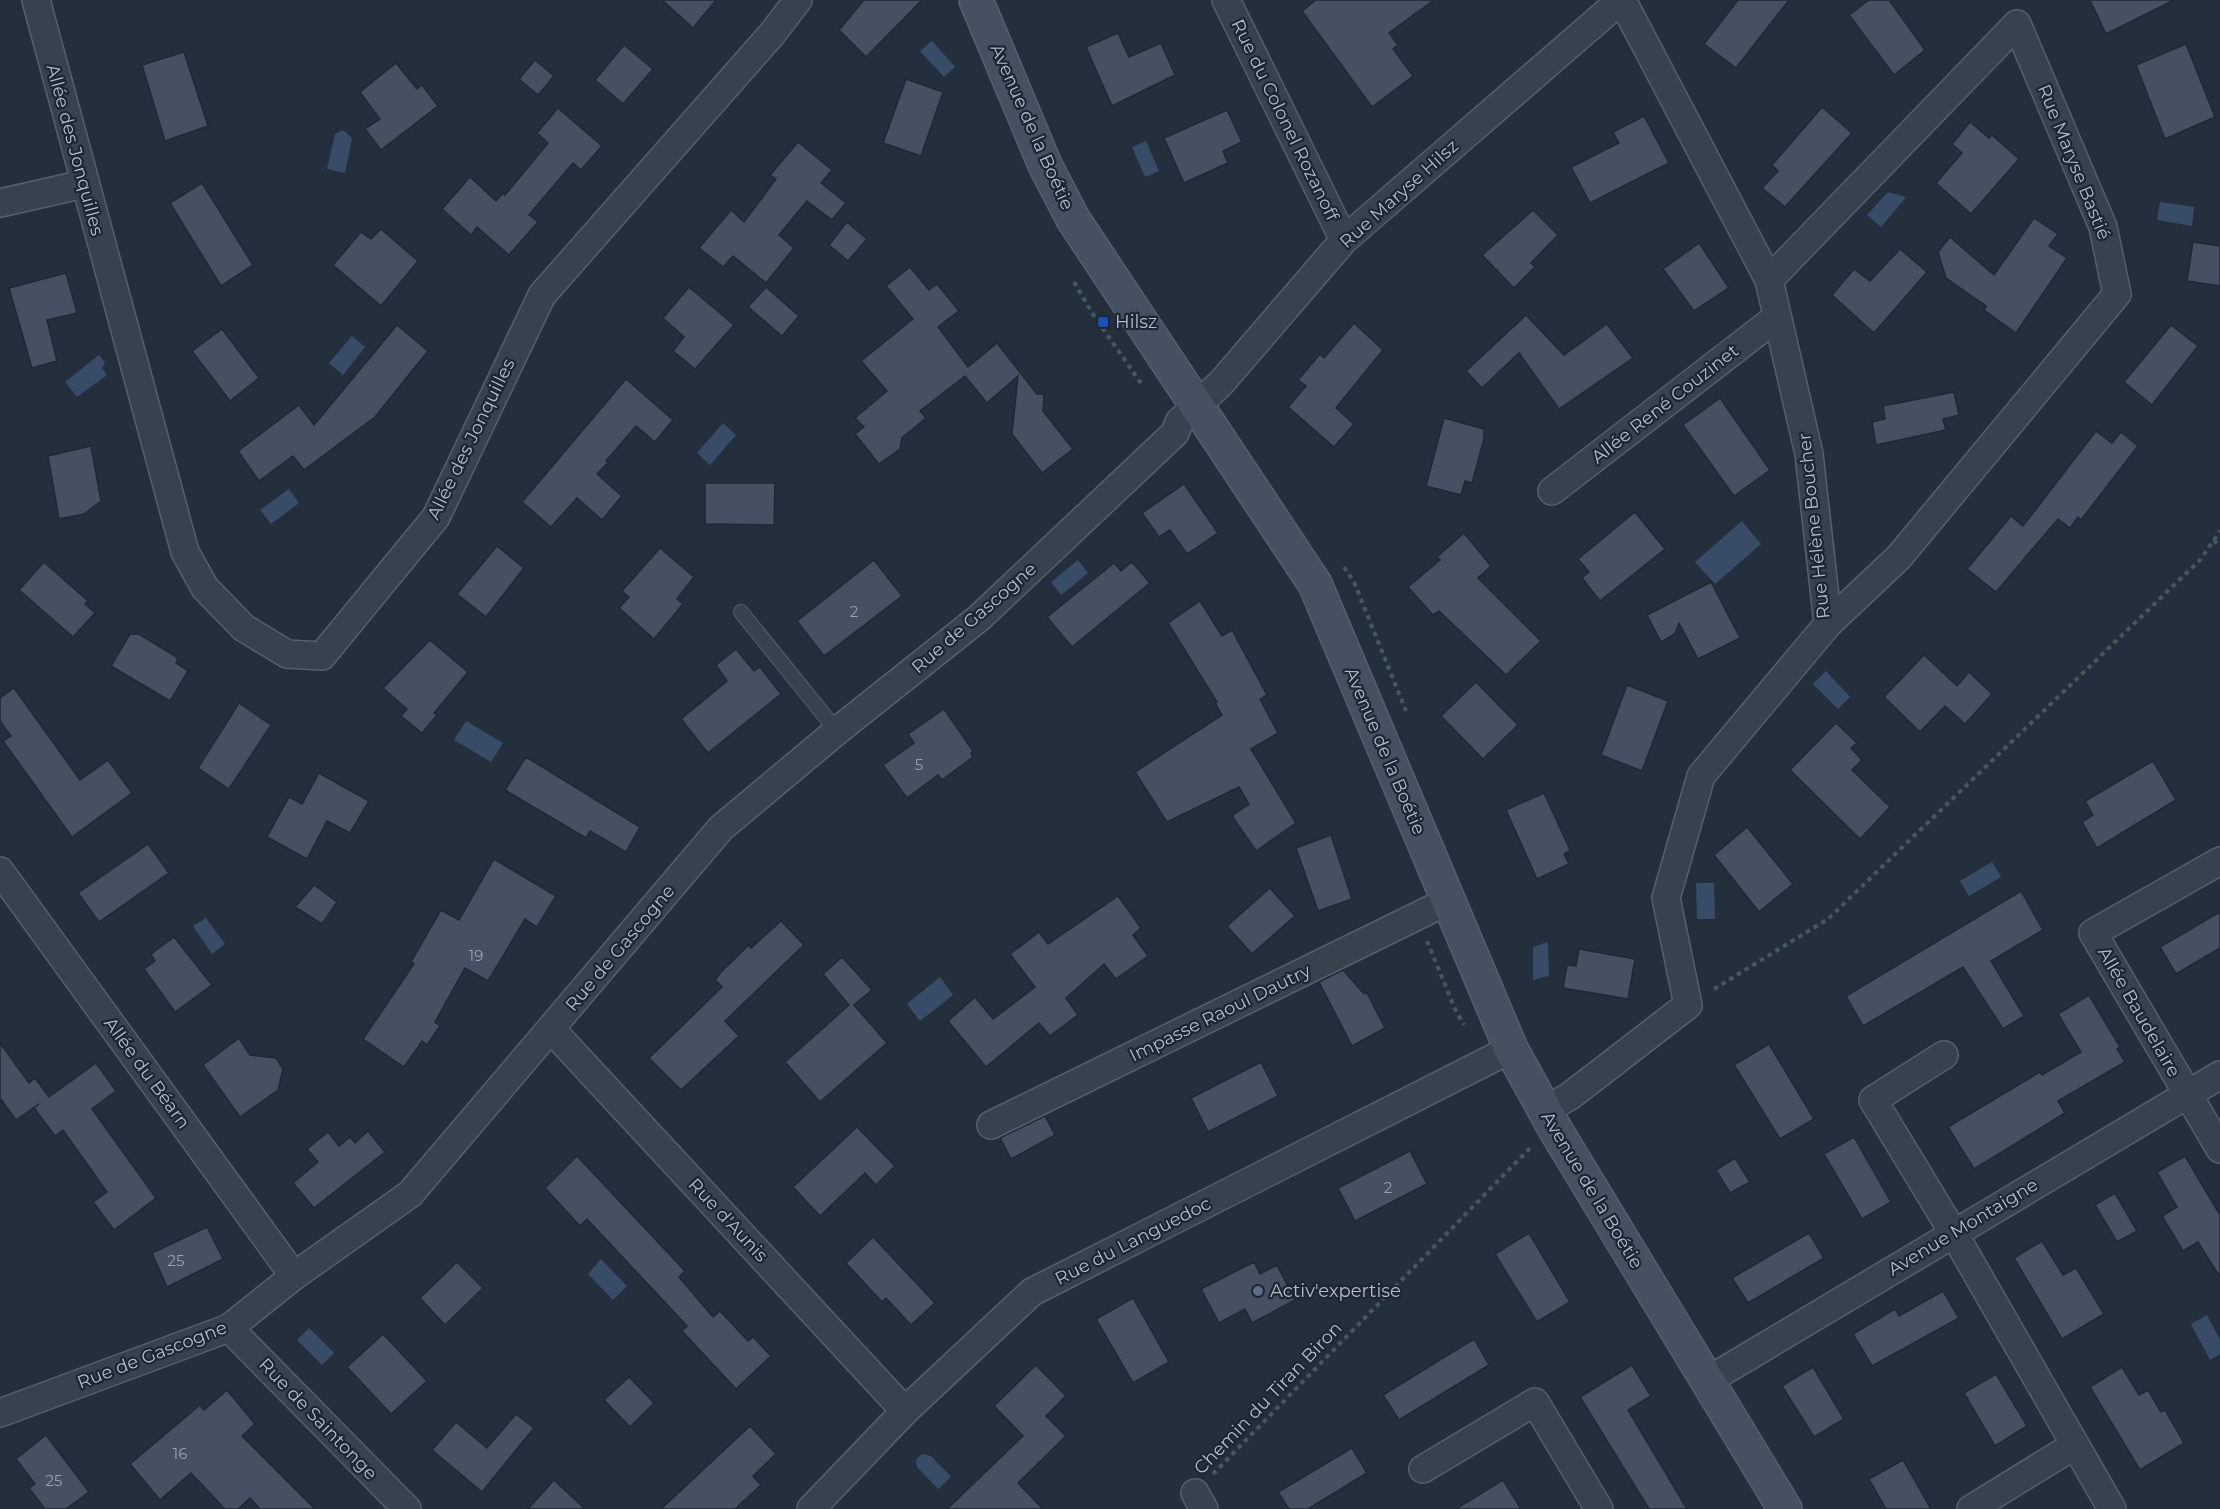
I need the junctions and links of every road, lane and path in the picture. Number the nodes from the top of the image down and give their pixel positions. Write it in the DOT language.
graph roads {
  1 [pos="36,0"];
  2 [pos="798,0"];
  3 [pos="976,0"];
  4 [pos="1226,0"];
  5 [pos="1622,0"];
  6 [pos="84,184"];
  7 [pos="0,203"];
  8 [pos="1344,240"];
  9 [pos="1069,272"];
  10 [pos="1769,280"];
  11 [pos="1778,317"];
  12 [pos="1148,393"];
  13 [pos="1195,406"];
  14 [pos="1552,491"];
  15 [pos="2220,531"];
  16 [pos="2214,540"];
  17 [pos="2220,547"];
  18 [pos="741,612"];
  19 [pos="1828,624"];
  20 [pos="837,730"];
  21 [pos="2220,861"];
  22 [pos="0,871"];
  23 [pos="1448,901"];
  24 [pos="1417,916"];
  25 [pos="1688,1005"];
  26 [pos="551,1029"];
  27 [pos="1498,1055"];
  28 [pos="1944,1055"];
  29 [pos="2220,1075"];
  30 [pos="2187,1093"];
  31 [pos="1549,1120"];
  32 [pos="991,1125"];
  33 [pos="2220,1149"];
  34 [pos="1953,1232"];
  35 [pos="294,1276"];
  36 [pos="229,1328"];
  37 [pos="1707,1381"];
  38 [pos="905,1411"];
  39 [pos="0,1413"];
  40 [pos="2075,1444"];
  41 [pos="1423,1469"];
  42 [pos="1199,1501"];
  43 [pos="407,1509"];
  44 [pos="811,1509"];
  45 [pos="1599,1509"];
  46 [pos="1785,1509"];
  47 [pos="1971,1509"];
  48 [pos="2112,1509"];
  1 -- 6 [label="street, Allée des Jonquilles"];
  2 -- 6 [label="street, Allée des Jonquilles"];
  3 -- 13 [label="main road, Avenue de la Boétie"];
  4 -- 8 [label="street, Rue du Colonel Rozanoff"];
  5 -- 8 [label="street, Rue Maryse Hilsz"];
  5 -- 10 [label="street, Rue Hélène Boucher"];
  6 -- 7 [label="street"];
  8 -- 13 [label="street, Rue Maryse Hilsz"];
  9 -- 12 [label="path"];
  10 -- 11 [label="street, Rue Hélène Boucher"];
  10 -- 19 [label="street, Rue Maryse Bastié"];
  11 -- 14 [label="street, Allée René Couzinet"];
  11 -- 19 [label="street, Rue Hélène Boucher"];
  13 -- 20 [label="street, Rue de Gascogne"];
  13 -- 23 [label="main road, Avenue de la Boétie"];
  15 -- 16 [label="path"];
  16 -- 17 [label="path"];
  16 -- 25 [label="path"];
  18 -- 20 [label="lane"];
  19 -- 25 [label="street, Rue Hélène Boucher"];
  20 -- 26 [label="street, Rue de Gascogne"];
  21 -- 30 [label="street, Allée Baudelaire"];
  22 -- 35 [label="street, Allée du Béarn"];
  23 -- 24 [label="street, Impasse Raoul Dautry"];
  23 -- 27 [label="main road, Avenue de la Boétie"];
  24 -- 27 [label="path"];
  24 -- 32 [label="street, Impasse Raoul Dautry"];
  25 -- 31 [label="street"];
  26 -- 35 [label="street, Rue de Gascogne"];
  26 -- 38 [label="street, Rue d'Aunis"];
  27 -- 31 [label="main road, Avenue de la Boétie"];
  27 -- 38 [label="street, Rue du Languedoc"];
  28 -- 34 [label="street"];
  29 -- 30 [label="street, Avenue Montaigne"];
  30 -- 33 [label="street"];
  30 -- 34 [label="street, Avenue Montaigne"];
  31 -- 37 [label="main road, Avenue de la Boétie"];
  31 -- 42 [label="path, Chemin du Tiran Biron"];
  34 -- 37 [label="street, Avenue Montaigne"];
  34 -- 40 [label="street"];
  35 -- 36 [label="street, Rue de Gascogne"];
  36 -- 39 [label="street, Rue de Gascogne"];
  36 -- 43 [label="street, Rue de Saintonge"];
  37 -- 46 [label="main road, Avenue de la Boétie"];
  38 -- 44 [label="street, Rue du Languedoc"];
  40 -- 47 [label="street"];
  40 -- 48 [label="street"];
  41 -- 45 [label="street"];
}
